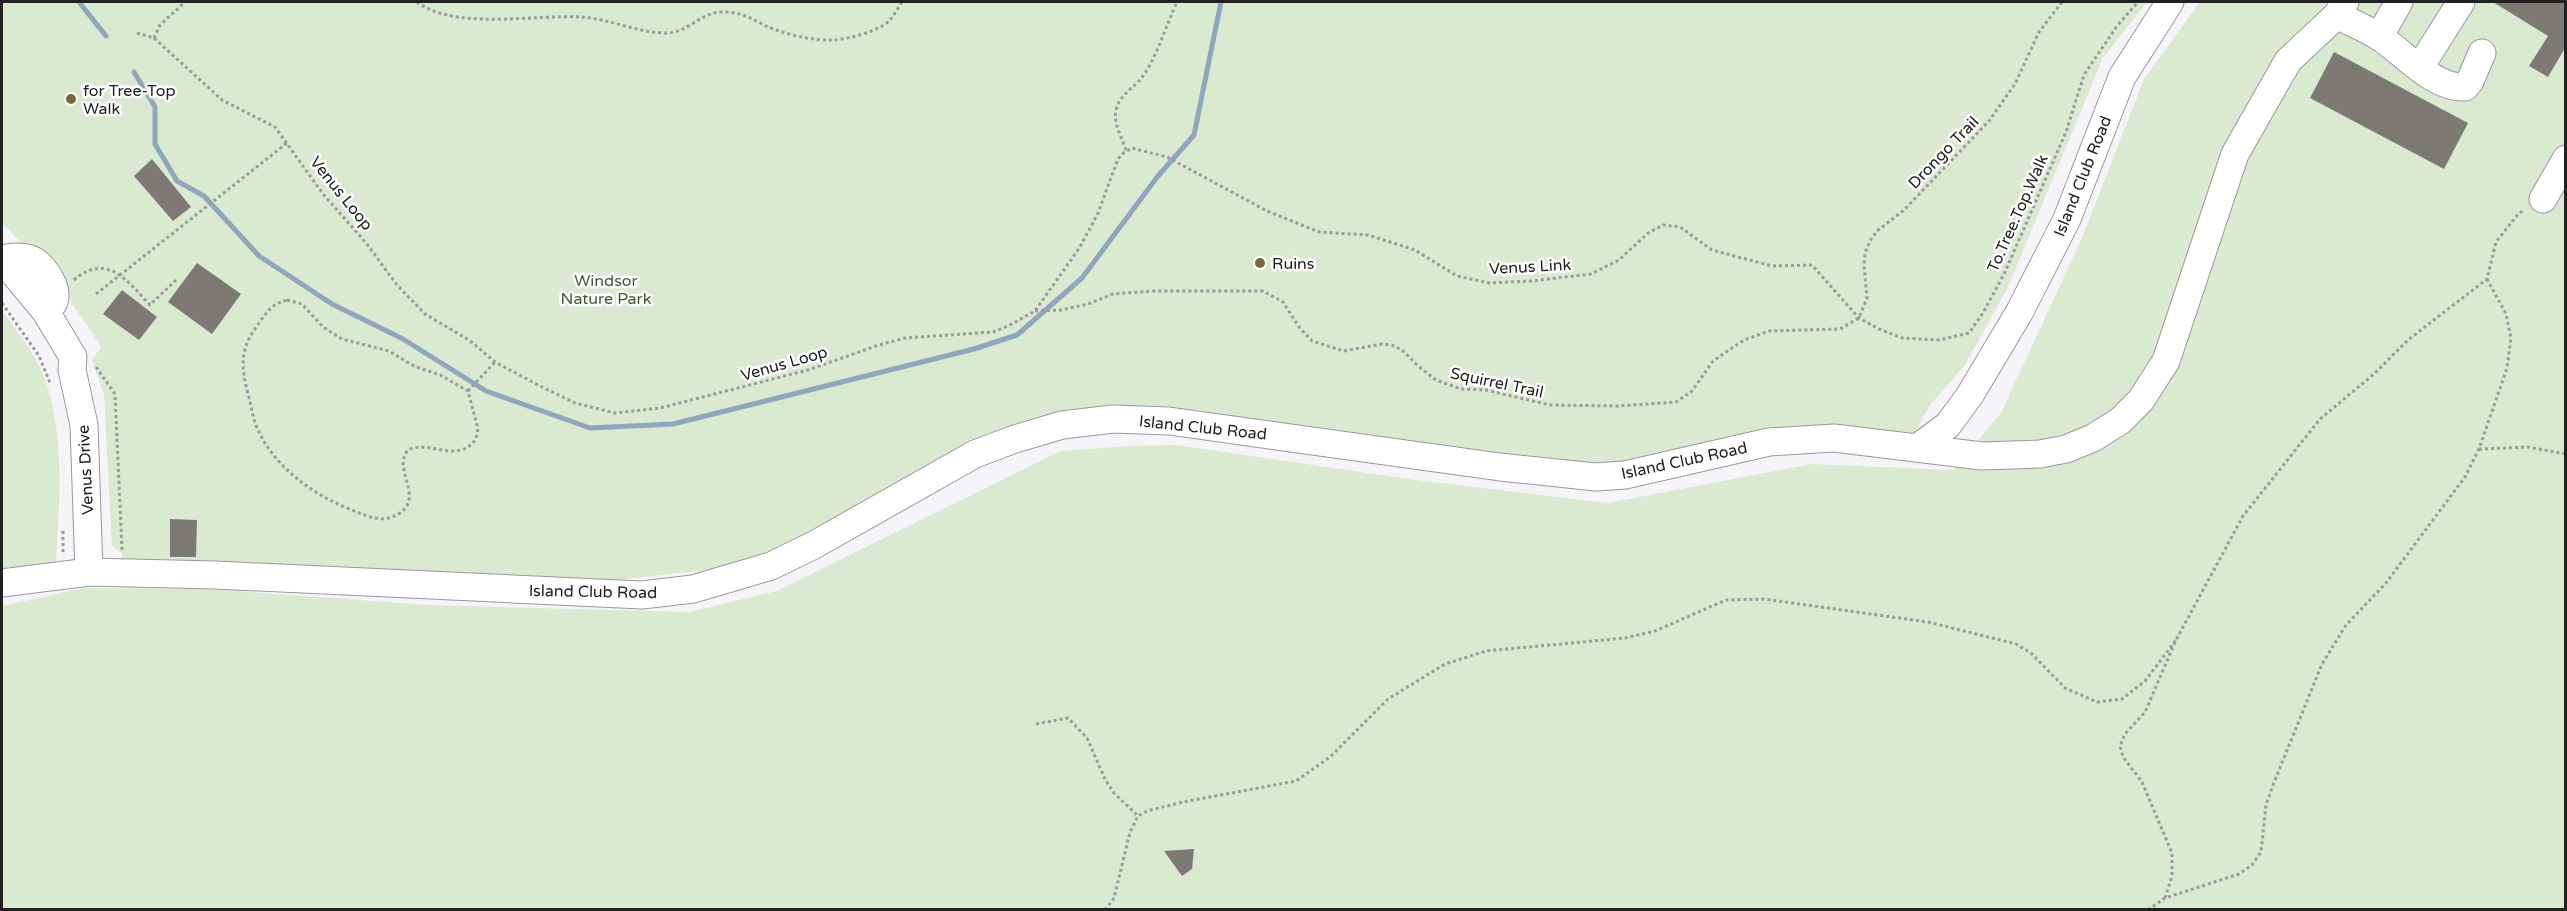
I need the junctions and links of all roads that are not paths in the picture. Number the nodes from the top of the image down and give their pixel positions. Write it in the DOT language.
graph roads {
  1 [pos="2170,2"];
  2 [pos="2399,2"];
  3 [pos="2461,2"];
  4 [pos="2341,8"];
  5 [pos="2379,37"];
  6 [pos="2482,53"];
  7 [pos="2420,67"];
  8 [pos="2565,159"];
  9 [pos="2543,199"];
  10 [pos="2,259"];
  11 [pos="2,284"];
  12 [pos="72,370"];
  13 [pos="1917,448"];
  14 [pos="89,572"];
  15 [pos="2,583"];
  1 -- 13 [label="street, Island Club Road"];
  2 -- 5 [label="street"];
  3 -- 7 [label="street"];
  4 -- 5 [label="street"];
  4 -- 13 [label="street"];
  5 -- 7 [label="street"];
  6 -- 7 [label="street"];
  8 -- 9 [label="street"];
  10 -- 12 [label="street, Venus Drive"];
  11 -- 12 [label="street"];
  12 -- 14 [label="street, Venus Drive"];
  13 -- 14 [label="street, Island Club Road"];
  14 -- 15 [label="street, Island Club Road"];
}
